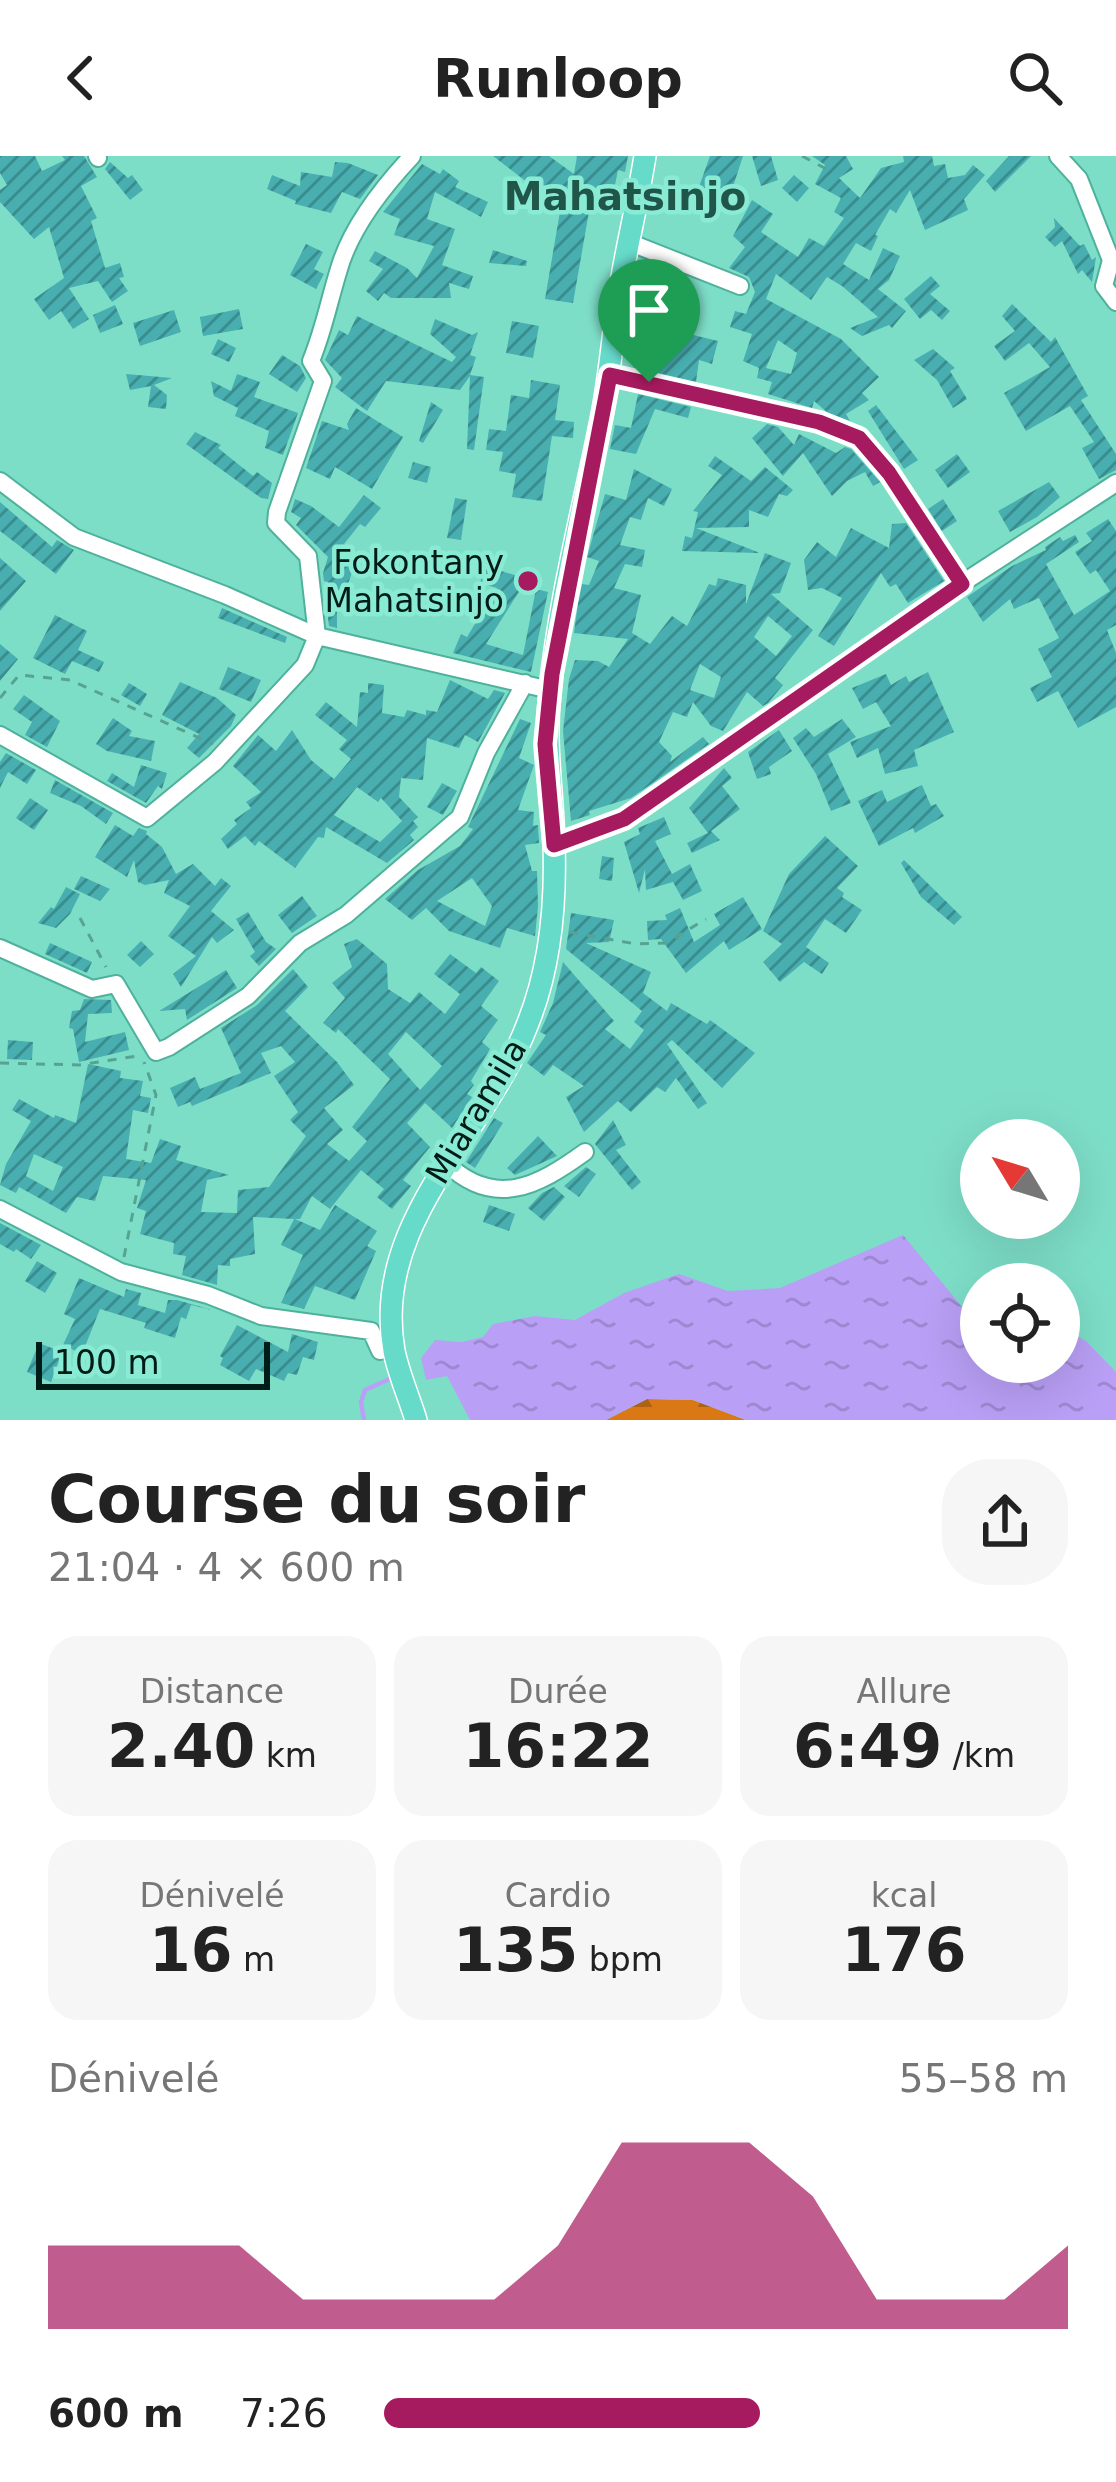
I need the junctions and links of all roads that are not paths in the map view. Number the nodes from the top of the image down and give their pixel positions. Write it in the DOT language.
graph roads {
  1 [pos="412,156"];
  2 [pos="645,156"];
  3 [pos="1058,156"];
  4 [pos="631,243"];
  5 [pos="740,286"];
  6 [pos="1116,302"];
  7 [pos="610,375"];
  8 [pos="0,481"];
  9 [pos="1116,483"];
  10 [pos="962,584"];
  11 [pos="316,635"];
  12 [pos="525,683"];
  13 [pos="550,690"];
  14 [pos="0,735"];
  15 [pos="554,845"];
  16 [pos="0,948"];
  17 [pos="585,1152"];
  18 [pos="445,1162"];
  19 [pos="0,1208"];
  20 [pos="394,1350"];
  21 [pos="416,1420"];
  1 -- 11 [label="street"];
  2 -- 4 [label="main road, Miaramila"];
  3 -- 6 [label="street"];
  4 -- 5 [label="street"];
  4 -- 7 [label="main road, Miaramila"];
  7 -- 10 [label="street"];
  7 -- 13 [label="main road, Miaramila"];
  8 -- 11 [label="street"];
  9 -- 10 [label="street"];
  10 -- 15 [label="street"];
  11 -- 12 [label="street"];
  11 -- 14 [label="street"];
  12 -- 13 [label="street"];
  12 -- 16 [label="street"];
  13 -- 15 [label="main road, Miaramila"];
  15 -- 18 [label="main road, Miaramila"];
  17 -- 18 [label="street"];
  18 -- 20 [label="main road, Miaramila"];
  19 -- 20 [label="street"];
  20 -- 21 [label="main road, Miaramila"];
}
